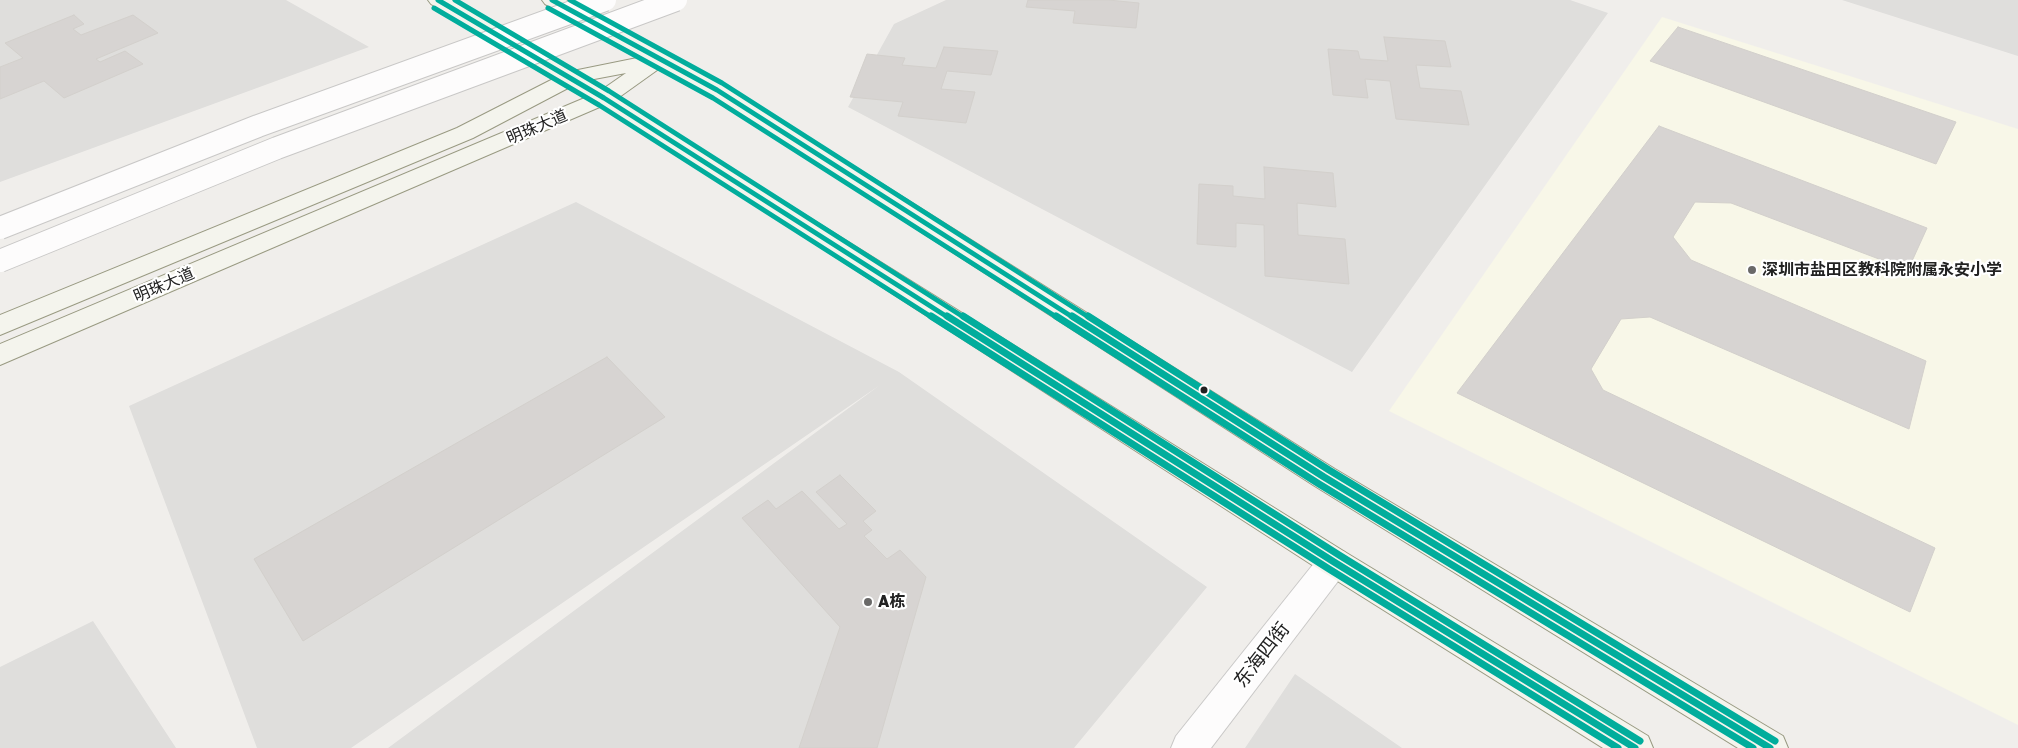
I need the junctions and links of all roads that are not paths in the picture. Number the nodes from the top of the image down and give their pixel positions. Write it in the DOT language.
graph roads {
  1 [pos="438,0"];
  2 [pos="552,0"];
  3 [pos="605,0"];
  4 [pos="676,0"];
  5 [pos="659,59"];
  6 [pos="570,78"];
  7 [pos="604,98"];
  8 [pos="0,228"];
  9 [pos="0,261"];
  10 [pos="0,326"];
  11 [pos="0,355"];
  12 [pos="1334,562"];
  13 [pos="1190,748"];
  14 [pos="1635,748"];
  15 [pos="1770,748"];
  1 -- 6 [label="main road"];
  2 -- 5 [label="main road"];
  3 -- 8 [label="street, bridge"];
  4 -- 9 [label="street, bridge"];
  5 -- 6 [label="main road, 明珠大道"];
  5 -- 7 [label="main road, 明珠大道"];
  5 -- 15 [label="main road"];
  6 -- 7 [label="main road"];
  6 -- 10 [label="main road, 明珠大道"];
  7 -- 11 [label="main road, 明珠大道"];
  7 -- 12 [label="main road"];
  12 -- 13 [label="street, 东海四街"];
  12 -- 14 [label="main road"];
}
